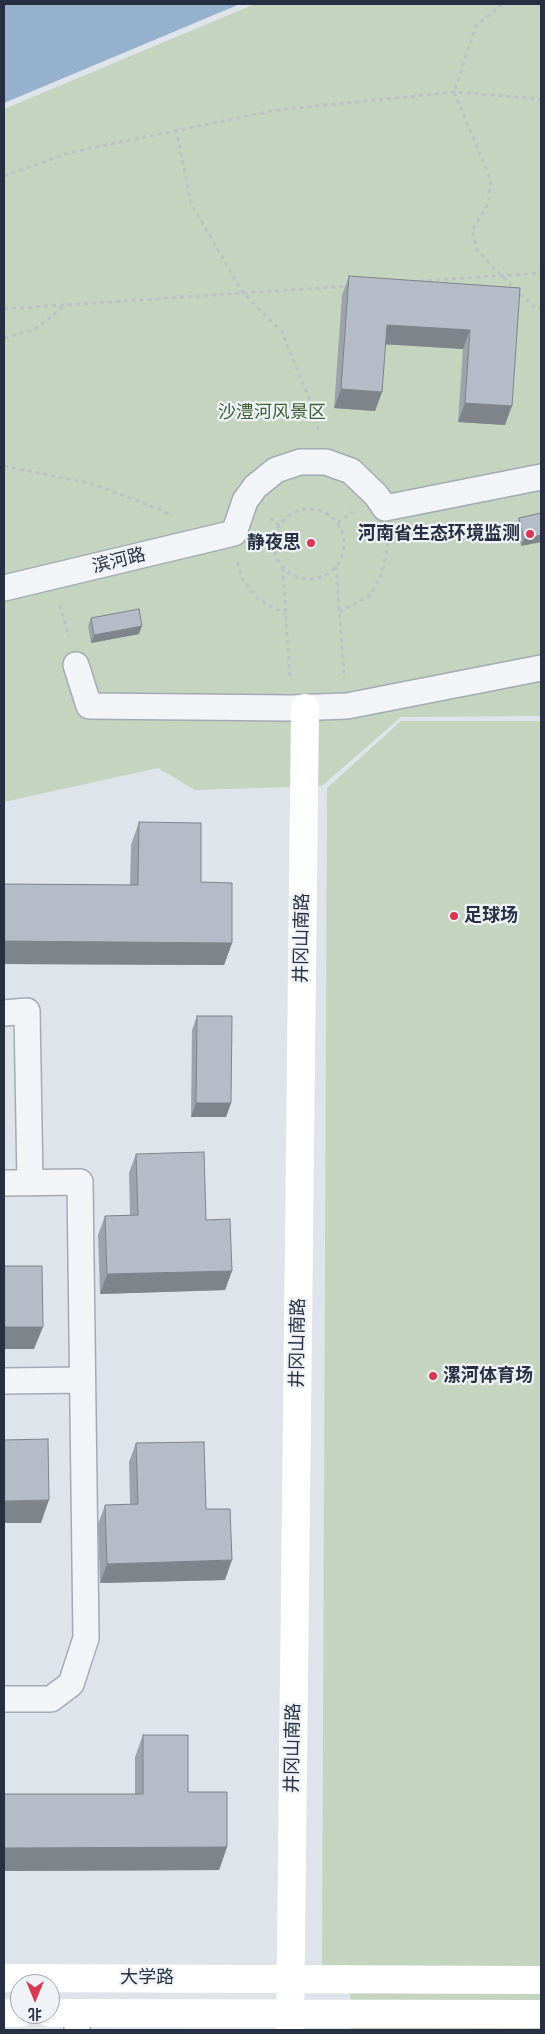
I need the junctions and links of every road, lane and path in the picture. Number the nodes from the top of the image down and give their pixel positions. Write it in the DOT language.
graph roads {
  1 [pos="502,4"];
  2 [pos="454,92"];
  3 [pos="541,99"];
  4 [pos="176,129"];
  5 [pos="4,176"];
  6 [pos="541,273"];
  7 [pos="503,276"];
  8 [pos="417,282"];
  9 [pos="359,285"];
  10 [pos="243,293"];
  11 [pos="67,304"];
  12 [pos="4,309"];
  13 [pos="541,310"];
  14 [pos="4,338"];
  15 [pos="326,462"];
  16 [pos="4,466"];
  17 [pos="541,477"];
  18 [pos="385,508"];
  19 [pos="234,533"];
  20 [pos="209,538"];
  21 [pos="336,566"];
  22 [pos="283,568"];
  23 [pos="52,578"];
  24 [pos="4,588"];
  25 [pos="339,612"];
  26 [pos="286,614"];
  27 [pos="76,665"];
  28 [pos="541,668"];
  29 [pos="347,706"];
  30 [pos="298,708"];
  31 [pos="4,1013"];
  32 [pos="4,1183"];
  33 [pos="30,1183"];
  34 [pos="82,1380"];
  35 [pos="4,1381"];
  36 [pos="4,1699"];
  37 [pos="4,1978"];
  38 [pos="290,1979"];
  39 [pos="541,1980"];
  40 [pos="541,2014"];
  41 [pos="60,2016"];
  42 [pos="77,2021"];
  43 [pos="290,2021"];
  44 [pos="331,2022"];
  1 -- 2 [label="path"];
  2 -- 3 [label="path"];
  2 -- 4 [label="path"];
  2 -- 7 [label="path"];
  4 -- 5 [label="path"];
  4 -- 10 [label="path"];
  6 -- 7 [label="path"];
  7 -- 8 [label="path"];
  7 -- 13 [label="path"];
  9 -- 10 [label="path"];
  10 -- 11 [label="path"];
  10 -- 15 [label="path"];
  11 -- 12 [label="path"];
  11 -- 14 [label="path"];
  15 -- 18 [label="street"];
  15 -- 19 [label="street"];
  16 -- 20 [label="path"];
  17 -- 18 [label="street"];
  18 -- 25 [label="path"];
  19 -- 20 [label="street, 滨河路"];
  19 -- 26 [label="path"];
  20 -- 23 [label="street, 滨河路"];
  21 -- 22 [label="path"];
  21 -- 22 [label="path"];
  21 -- 25 [label="path"];
  22 -- 26 [label="path"];
  23 -- 24 [label="street, 滨河路"];
  23 -- 27 [label="path"];
  25 -- 29 [label="path"];
  26 -- 30 [label="path"];
  27 -- 30 [label="street"];
  28 -- 29 [label="street"];
  29 -- 30 [label="street"];
  30 -- 38 [label="street, 井冈山南路"];
  31 -- 33 [label="street"];
  32 -- 33 [label="street"];
  33 -- 34 [label="street"];
  34 -- 35 [label="street"];
  34 -- 36 [label="street"];
  37 -- 38 [label="street, 大学路"];
  38 -- 39 [label="street, 大学路"];
  38 -- 43 [label="street, 井冈山南路"];
  38 -- 44 [label="street"];
  40 -- 44 [label="street, 大学路"];
  41 -- 42 [label="street, 大学路"];
  42 -- 43 [label="street, 大学路"];
  43 -- 44 [label="street, 大学路"];
}
